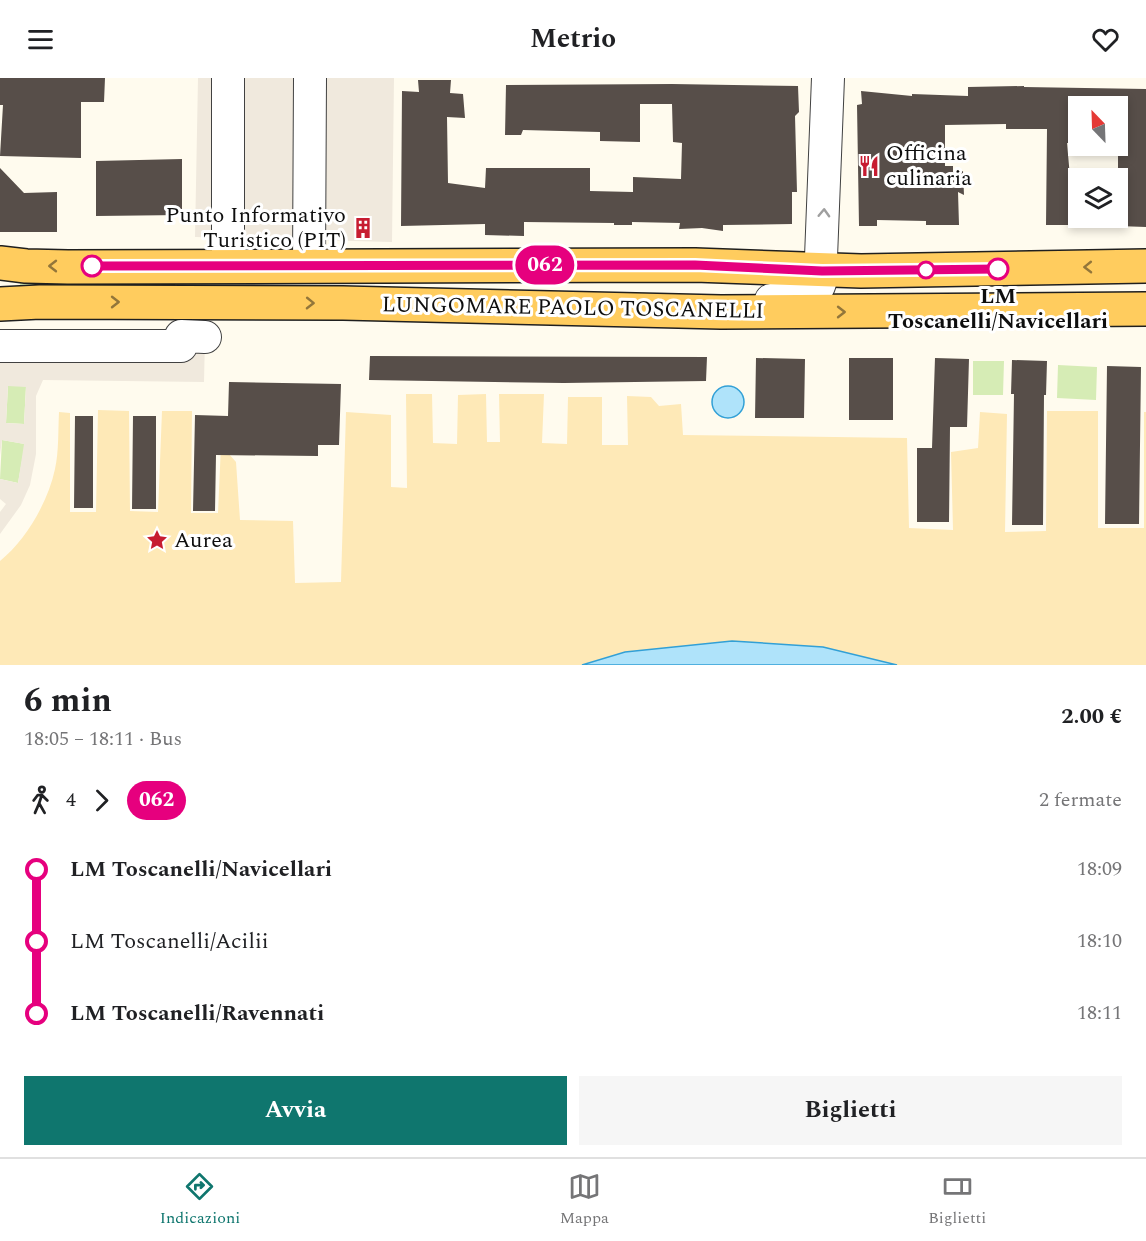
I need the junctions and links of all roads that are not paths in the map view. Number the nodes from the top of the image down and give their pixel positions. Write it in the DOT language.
graph roads {
  1 [pos="228,78"];
  2 [pos="310,78"];
  3 [pos="828,78"];
  4 [pos="0,263"];
  5 [pos="228,265"];
  6 [pos="309,265"];
  7 [pos="1146,266"];
  8 [pos="822,271"];
  9 [pos="0,304"];
  10 [pos="1146,309"];
  11 [pos="721,312"];
  12 [pos="205,337"];
  13 [pos="7,345"];
  1 -- 5 [label="street"];
  2 -- 6 [label="street"];
  8 -- 3 [label="street, one-way"];
  5 -- 4 [label="main road, LUNGOMARE PAOLO TOSCANELLI, one-way"];
  5 -- 6 [label="main road, LUNGOMARE PAOLO TOSCANELLI"];
  6 -- 8 [label="main road, LUNGOMARE PAOLO TOSCANELLI"];
  7 -- 8 [label="main road, LUNGOMARE PAOLO TOSCANELLI, one-way"];
  8 -- 11 [label="street"];
  9 -- 11 [label="main road, LUNGOMARE PAOLO TOSCANELLI, one-way"];
  11 -- 10 [label="main road, LUNGOMARE PAOLO TOSCANELLI, one-way"];
  12 -- 13 [label="street"];
}
